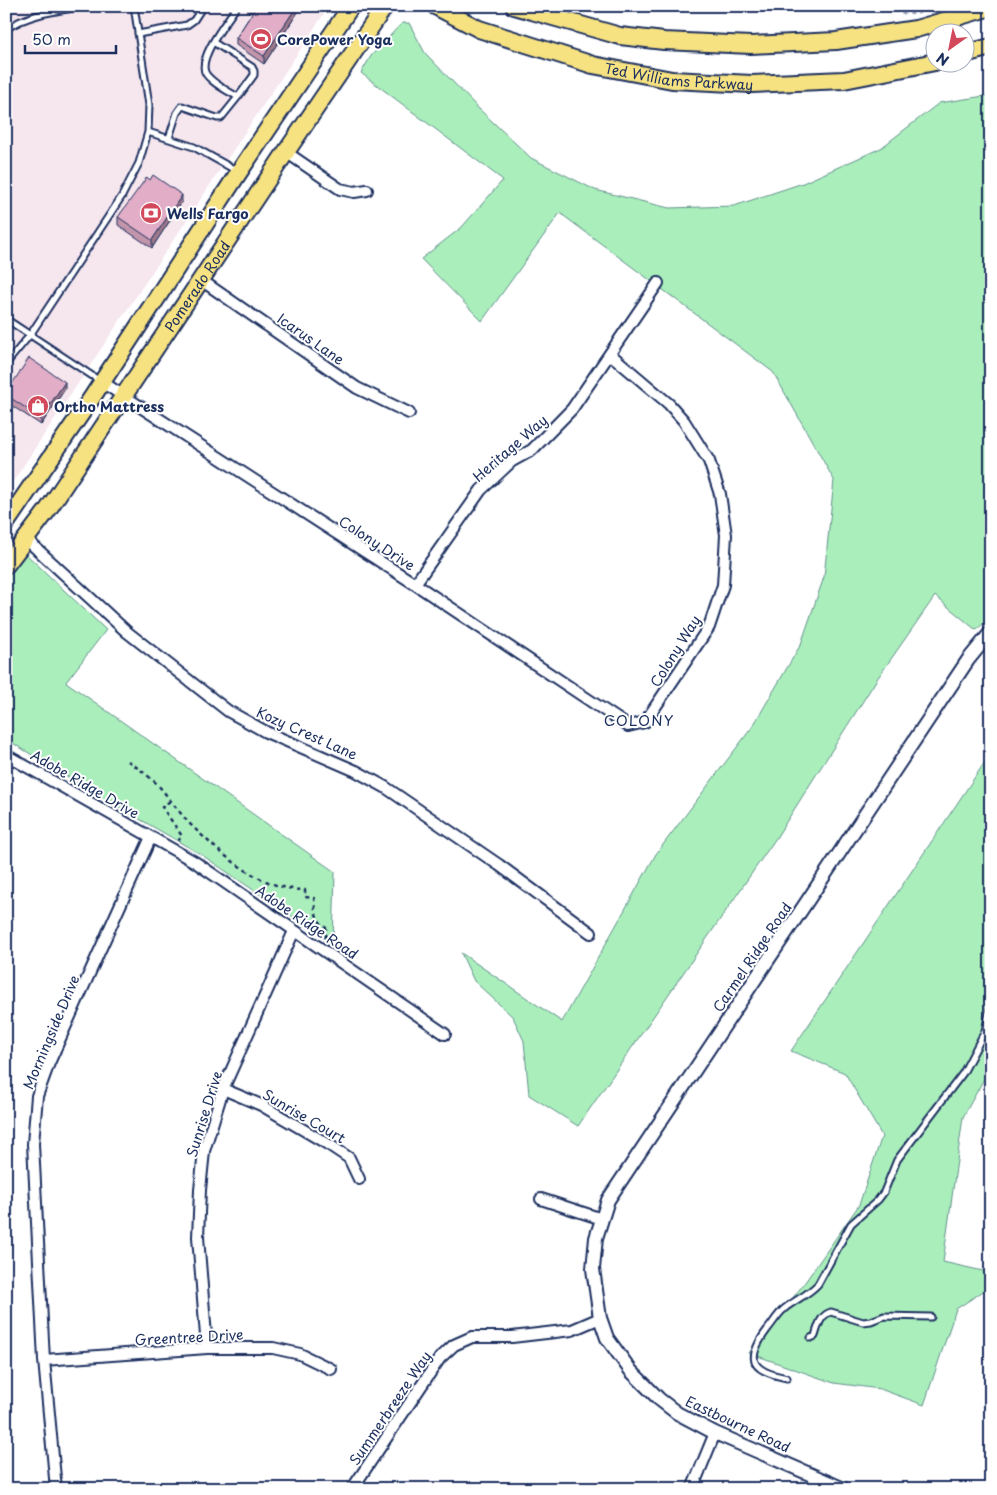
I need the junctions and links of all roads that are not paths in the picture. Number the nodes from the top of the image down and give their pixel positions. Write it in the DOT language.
graph roads {
  1 [pos="86,6"];
  2 [pos="134,6"];
  3 [pos="203,6"];
  4 [pos="237,6"];
  5 [pos="351,6"];
  6 [pos="385,6"];
  7 [pos="434,6"];
  8 [pos="514,6"];
  9 [pos="991,7"];
  10 [pos="6,29"];
  11 [pos="138,34"];
  12 [pos="214,42"];
  13 [pos="991,46"];
  14 [pos="974,51"];
  15 [pos="924,64"];
  16 [pos="238,97"];
  17 [pos="148,132"];
  18 [pos="169,138"];
  19 [pos="286,152"];
  20 [pos="240,172"];
  21 [pos="367,190"];
  22 [pos="201,280"];
  23 [pos="658,283"];
  24 [pos="6,318"];
  25 [pos="30,335"];
  26 [pos="610,354"];
  27 [pos="6,364"];
  28 [pos="102,382"];
  29 [pos="124,396"];
  30 [pos="409,413"];
  31 [pos="6,524"];
  32 [pos="26,539"];
  33 [pos="6,566"];
  34 [pos="415,584"];
  35 [pos="991,632"];
  36 [pos="635,725"];
  37 [pos="6,755"];
  38 [pos="151,837"];
  39 [pos="294,931"];
  40 [pos="591,932"];
  41 [pos="991,1004"];
  42 [pos="444,1034"];
  43 [pos="223,1089"];
  44 [pos="359,1179"];
  45 [pos="541,1199"];
  46 [pos="602,1219"];
  47 [pos="931,1317"];
  48 [pos="600,1318"];
  49 [pos="812,1338"];
  50 [pos="207,1348"];
  51 [pos="44,1360"];
  52 [pos="331,1369"];
  53 [pos="786,1378"];
  54 [pos="715,1433"];
  55 [pos="837,1487"];
  56 [pos="56,1489"];
  57 [pos="352,1489"];
  58 [pos="692,1489"];
  1 -- 10 [label="lane"];
  2 -- 11 [label="lane"];
  3 -- 11 [label="lane"];
  4 -- 12 [label="lane"];
  5 -- 20 [label="main road, Pomerado Road"];
  6 -- 19 [label="main road, Pomerado Road"];
  7 -- 15 [label="main road, Ted Williams Parkway"];
  8 -- 9 [label="main road"];
  11 -- 17 [label="lane"];
  12 -- 16 [label="lane"];
  12 -- 16 [label="lane"];
  13 -- 14 [label="main road"];
  16 -- 18 [label="lane"];
  17 -- 18 [label="lane"];
  17 -- 25 [label="lane"];
  18 -- 20 [label="lane"];
  19 -- 21 [label="street"];
  19 -- 22 [label="main road, Pomerado Road"];
  20 -- 28 [label="main road, Pomerado Road"];
  22 -- 29 [label="main road, Pomerado Road"];
  22 -- 30 [label="street, Icarus Lane"];
  23 -- 26 [label="street, Heritage Way"];
  24 -- 25 [label="lane"];
  25 -- 27 [label="lane"];
  25 -- 28 [label="lane"];
  26 -- 34 [label="street, Heritage Way"];
  26 -- 36 [label="street, Colony Way"];
  28 -- 29 [label="street, Colony Drive"];
  28 -- 31 [label="main road, Pomerado Road"];
  29 -- 32 [label="main road, Pomerado Road"];
  29 -- 34 [label="street, Colony Drive"];
  32 -- 33 [label="main road, Pomerado Road"];
  32 -- 40 [label="street, Kozy Crest Lane"];
  34 -- 36 [label="street, Colony Drive"];
  35 -- 46 [label="street, Carmel Ridge Road"];
  37 -- 38 [label="street, Adobe Ridge Drive"];
  38 -- 39 [label="street, Adobe Ridge Road"];
  38 -- 51 [label="street, Morningside Drive"];
  39 -- 42 [label="street, Adobe Ridge Road"];
  39 -- 43 [label="street, Sunrise Drive"];
  41 -- 53 [label="lane"];
  43 -- 44 [label="street, Sunrise Court"];
  43 -- 50 [label="street, Sunrise Drive"];
  45 -- 46 [label="street"];
  46 -- 48 [label="street, Carmel Ridge Road"];
  47 -- 49 [label="lane"];
  48 -- 54 [label="street, Eastbourne Road"];
  48 -- 57 [label="street, Summerbreeze Way"];
  50 -- 51 [label="street, Greentree Drive"];
  50 -- 52 [label="street, Greentree Drive"];
  51 -- 56 [label="street, Morningside Drive"];
  54 -- 55 [label="street, Eastbourne Road"];
  54 -- 58 [label="street"];
}
